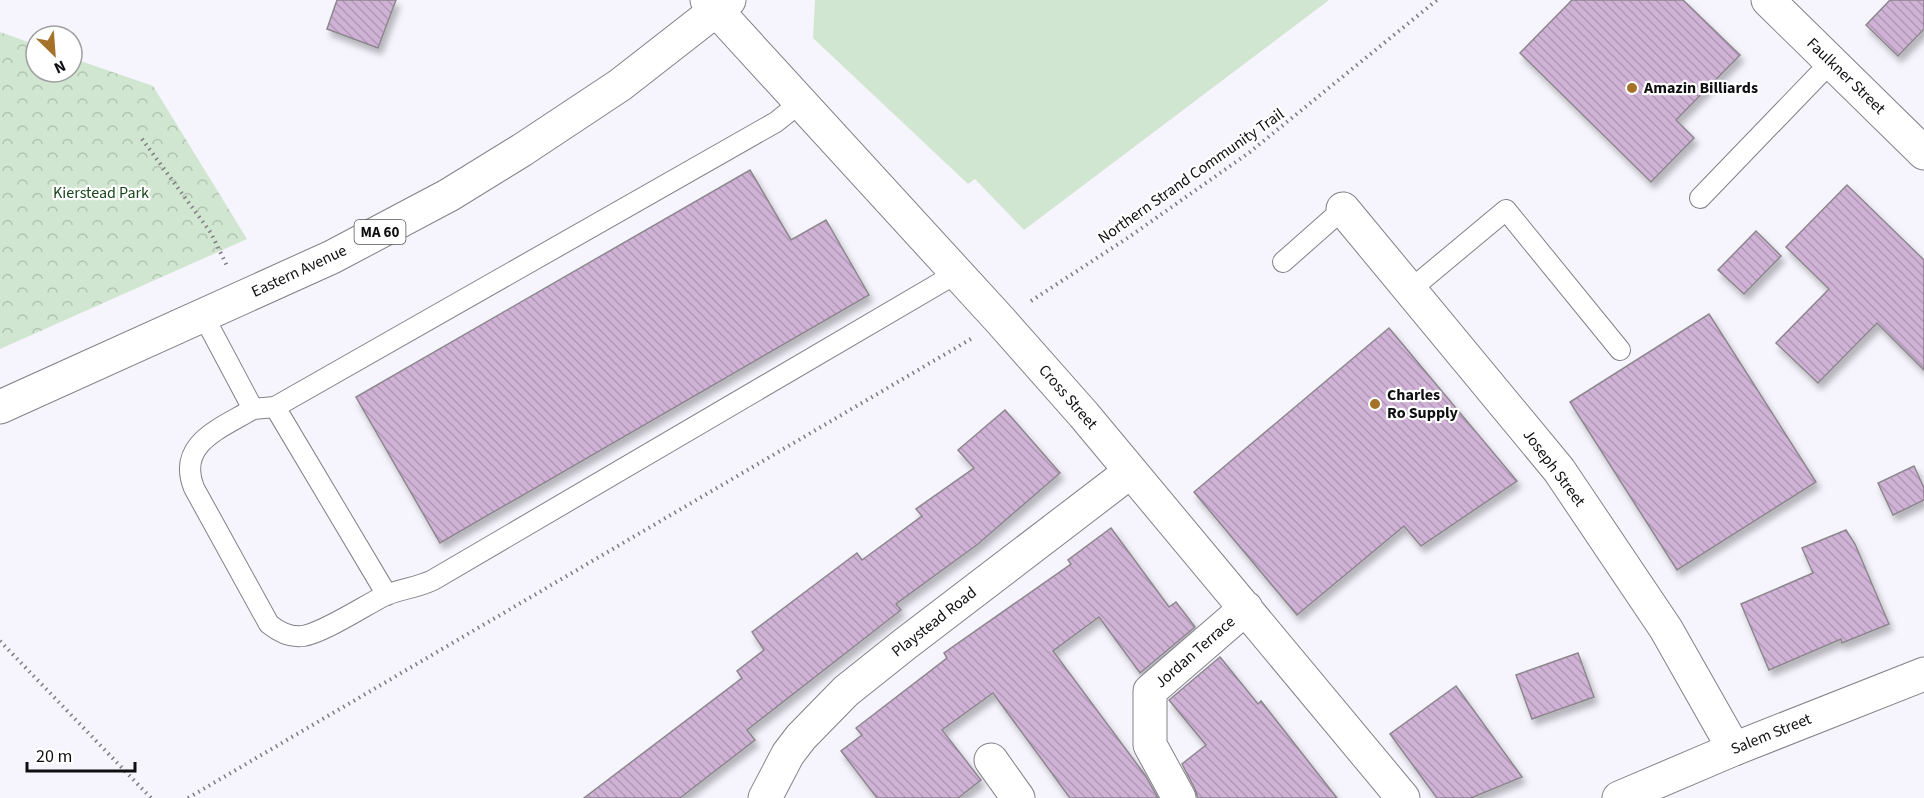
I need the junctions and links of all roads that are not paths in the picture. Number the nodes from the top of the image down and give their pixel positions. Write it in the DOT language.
graph roads {
  1 [pos="1768,0"];
  2 [pos="718,3"];
  3 [pos="1831,62"];
  4 [pos="801,102"];
  5 [pos="1924,153"];
  6 [pos="1700,198"];
  7 [pos="1343,209"];
  8 [pos="1283,262"];
  9 [pos="957,273"];
  10 [pos="1410,290"];
  11 [pos="203,315"];
  12 [pos="1620,350"];
  13 [pos="0,407"];
  14 [pos="274,407"];
  15 [pos="253,410"];
  16 [pos="1130,472"];
  17 [pos="387,595"];
  18 [pos="1246,608"];
  19 [pos="1924,674"];
  20 [pos="1734,749"];
  21 [pos="991,760"];
  22 [pos="765,798"];
  23 [pos="1018,798"];
  24 [pos="1179,798"];
  25 [pos="1403,798"];
  26 [pos="1620,798"];
  1 -- 3 [label="street, Faulkner Street"];
  2 -- 4 [label="street, Cross Street"];
  2 -- 11 [label="street, Eastern Avenue / MA 60"];
  3 -- 5 [label="street, Faulkner Street"];
  3 -- 6 [label="lane"];
  4 -- 9 [label="street, Cross Street"];
  4 -- 14 [label="lane"];
  7 -- 8 [label="lane"];
  7 -- 10 [label="street, Joseph Street"];
  9 -- 16 [label="street, Cross Street"];
  9 -- 17 [label="lane"];
  10 -- 12 [label="lane"];
  10 -- 20 [label="street, Joseph Street"];
  11 -- 13 [label="street, Eastern Avenue / MA 60"];
  11 -- 15 [label="lane"];
  14 -- 15 [label="lane"];
  14 -- 17 [label="lane"];
  15 -- 17 [label="lane"];
  16 -- 18 [label="street, Cross Street"];
  16 -- 22 [label="street, Playstead Road"];
  18 -- 24 [label="street, Jordan Terrace"];
  18 -- 25 [label="street, Cross Street"];
  19 -- 20 [label="street, Salem Street"];
  20 -- 26 [label="street, Salem Street"];
  21 -- 23 [label="street"];
}
